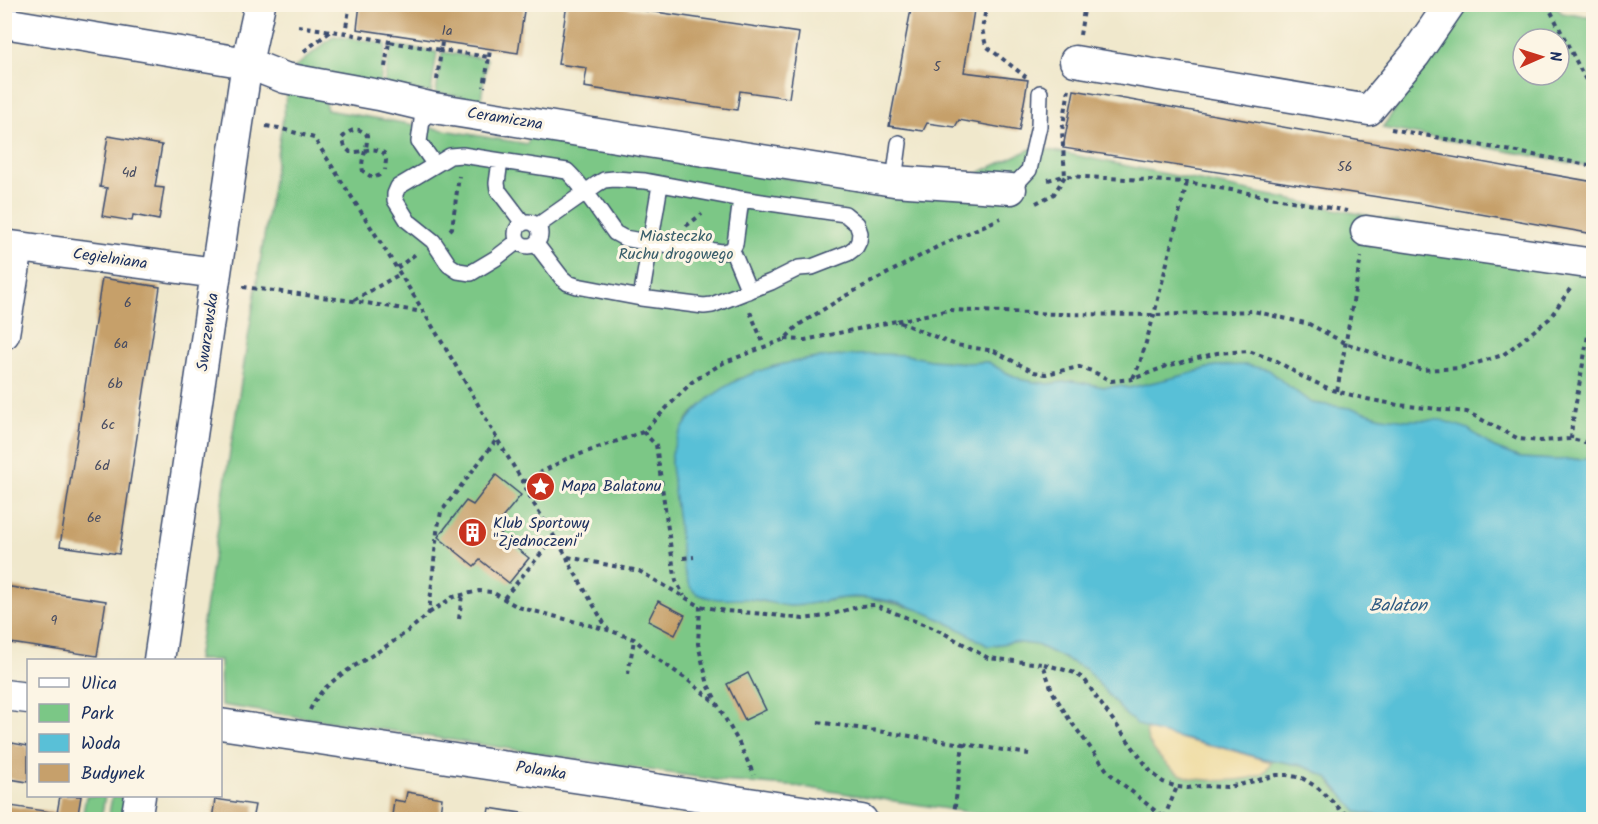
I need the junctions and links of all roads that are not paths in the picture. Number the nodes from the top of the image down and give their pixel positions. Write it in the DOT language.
graph roads {
  1 [pos="260,4"];
  2 [pos="1450,4"];
  3 [pos="4,23"];
  4 [pos="247,63"];
  5 [pos="1073,70"];
  6 [pos="1040,93"];
  7 [pos="434,108"];
  8 [pos="899,143"];
  9 [pos="500,161"];
  10 [pos="435,165"];
  11 [pos="894,181"];
  12 [pos="660,185"];
  13 [pos="585,193"];
  14 [pos="741,199"];
  15 [pos="1018,202"];
  16 [pos="530,225"];
  17 [pos="1366,231"];
  18 [pos="518,241"];
  19 [pos="650,243"];
  20 [pos="536,244"];
  21 [pos="11,246"];
  22 [pos="732,250"];
  23 [pos="1587,263"];
  24 [pos="216,273"];
  25 [pos="749,291"];
  26 [pos="641,298"];
  27 [pos="4,334"];
  28 [pos="159,659"];
  29 [pos="4,695"];
  30 [pos="27,698"];
  31 [pos="222,724"];
  32 [pos="140,797"];
  33 [pos="136,819"];
  34 [pos="862,819"];
  1 -- 4 [label="street, Swarzewska"];
  2 -- 5 [label="street"];
  3 -- 4 [label="street, Ceramiczna"];
  4 -- 7 [label="street, Ceramiczna"];
  4 -- 24 [label="street, Swarzewska"];
  6 -- 15 [label="lane"];
  7 -- 10 [label="lane"];
  7 -- 11 [label="street, Ceramiczna"];
  8 -- 11 [label="lane"];
  9 -- 10 [label="lane"];
  9 -- 13 [label="lane"];
  9 -- 16 [label="lane"];
  10 -- 18 [label="lane"];
  11 -- 15 [label="street, Ceramiczna"];
  12 -- 13 [label="lane"];
  12 -- 14 [label="lane"];
  12 -- 19 [label="lane"];
  13 -- 16 [label="lane"];
  13 -- 19 [label="lane"];
  14 -- 22 [label="lane"];
  14 -- 25 [label="lane"];
  16 -- 18 [label="lane"];
  16 -- 20 [label="lane"];
  17 -- 23 [label="street"];
  18 -- 20 [label="lane"];
  19 -- 22 [label="lane"];
  19 -- 26 [label="lane"];
  20 -- 26 [label="lane"];
  21 -- 24 [label="street, Cegielniana"];
  21 -- 27 [label="street"];
  22 -- 25 [label="lane"];
  24 -- 28 [label="street, Swarzewska"];
  25 -- 26 [label="lane"];
  29 -- 30 [label="street"];
  31 -- 34 [label="street, Polanka"];
  32 -- 33 [label="street"];
}
